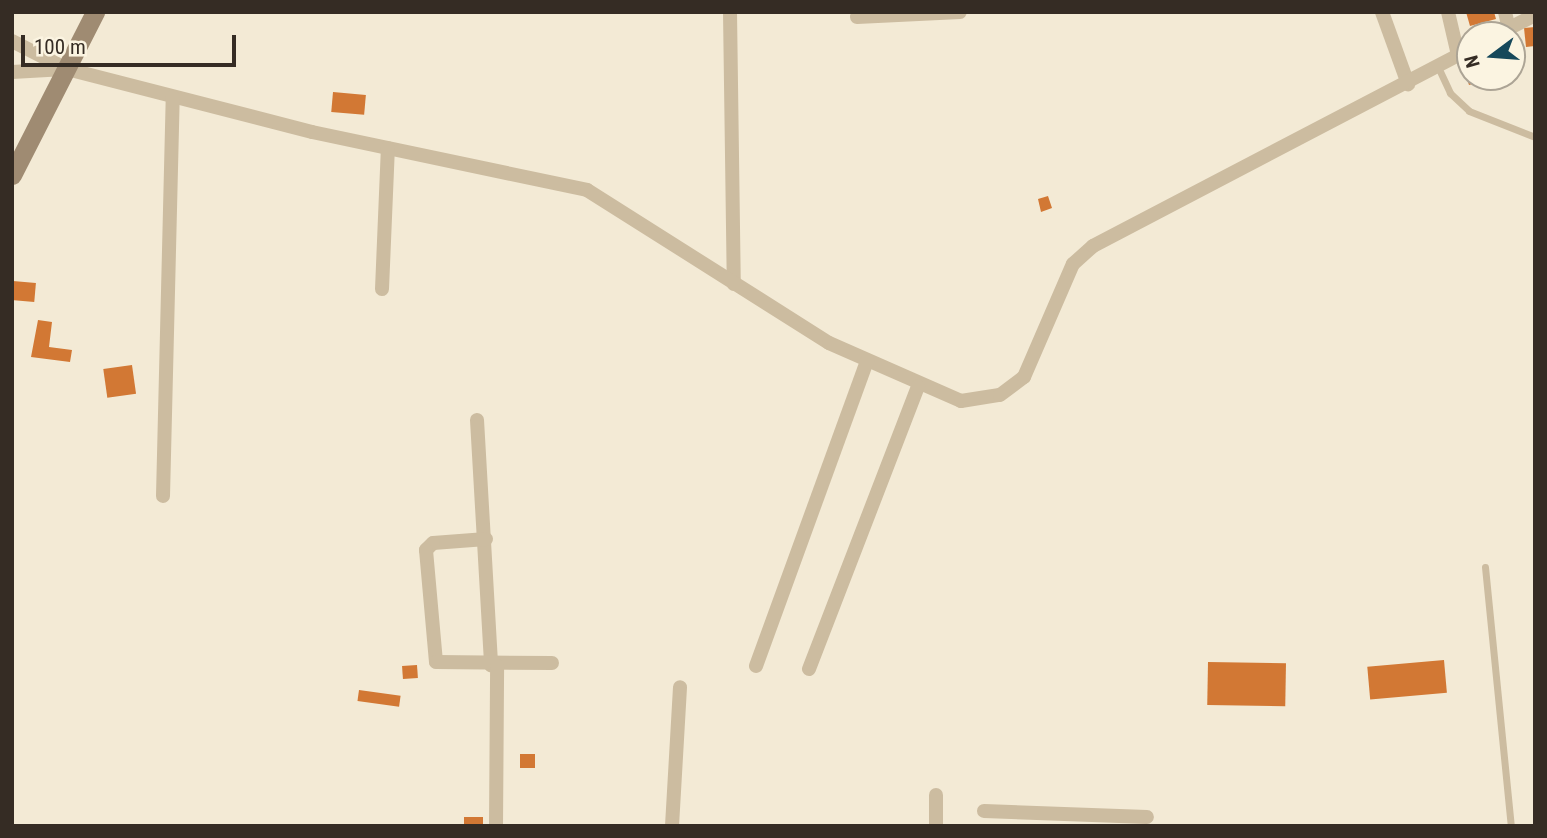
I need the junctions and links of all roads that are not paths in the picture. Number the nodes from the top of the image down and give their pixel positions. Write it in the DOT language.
graph roads {
  1 [pos="95,12"];
  2 [pos="730,12"];
  3 [pos="960,12"];
  4 [pos="1382,12"];
  5 [pos="1448,12"];
  6 [pos="857,17"];
  7 [pos="1456,32"];
  8 [pos="12,41"];
  9 [pos="1456,57"];
  10 [pos="1438,67"];
  11 [pos="66,69"];
  12 [pos="12,72"];
  13 [pos="1408,84"];
  14 [pos="173,97"];
  15 [pos="1535,137"];
  16 [pos="388,148"];
  17 [pos="12,174"];
  18 [pos="734,284"];
  19 [pos="382,289"];
  20 [pos="867,361"];
  21 [pos="918,386"];
  22 [pos="477,420"];
  23 [pos="163,496"];
  24 [pos="486,539"];
  25 [pos="1485,567"];
  26 [pos="552,663"];
  27 [pos="494,666"];
  28 [pos="757,666"];
  29 [pos="809,668"];
  30 [pos="680,688"];
  31 [pos="936,795"];
  32 [pos="984,811"];
  33 [pos="1147,817"];
  34 [pos="1065,820"];
  35 [pos="496,826"];
  36 [pos="672,826"];
  37 [pos="936,826"];
  38 [pos="1511,826"];
  1 -- 11 [label="main road"];
  2 -- 18 [label="street"];
  3 -- 6 [label="street"];
  4 -- 13 [label="street"];
  5 -- 7 [label="street"];
  8 -- 11 [label="street"];
  9 -- 10 [label="street"];
  10 -- 13 [label="street"];
  10 -- 15 [label="lane"];
  11 -- 12 [label="street"];
  11 -- 14 [label="street"];
  11 -- 17 [label="main road"];
  13 -- 21 [label="street"];
  14 -- 16 [label="street"];
  14 -- 23 [label="street"];
  16 -- 18 [label="street"];
  16 -- 19 [label="street"];
  18 -- 20 [label="street"];
  20 -- 21 [label="street"];
  20 -- 28 [label="street"];
  21 -- 29 [label="street"];
  22 -- 24 [label="street"];
  24 -- 27 [label="street"];
  24 -- 27 [label="street"];
  25 -- 38 [label="lane"];
  26 -- 27 [label="street"];
  27 -- 35 [label="street"];
  30 -- 36 [label="street"];
  31 -- 37 [label="street"];
  32 -- 34 [label="street"];
  33 -- 34 [label="street"];
}
